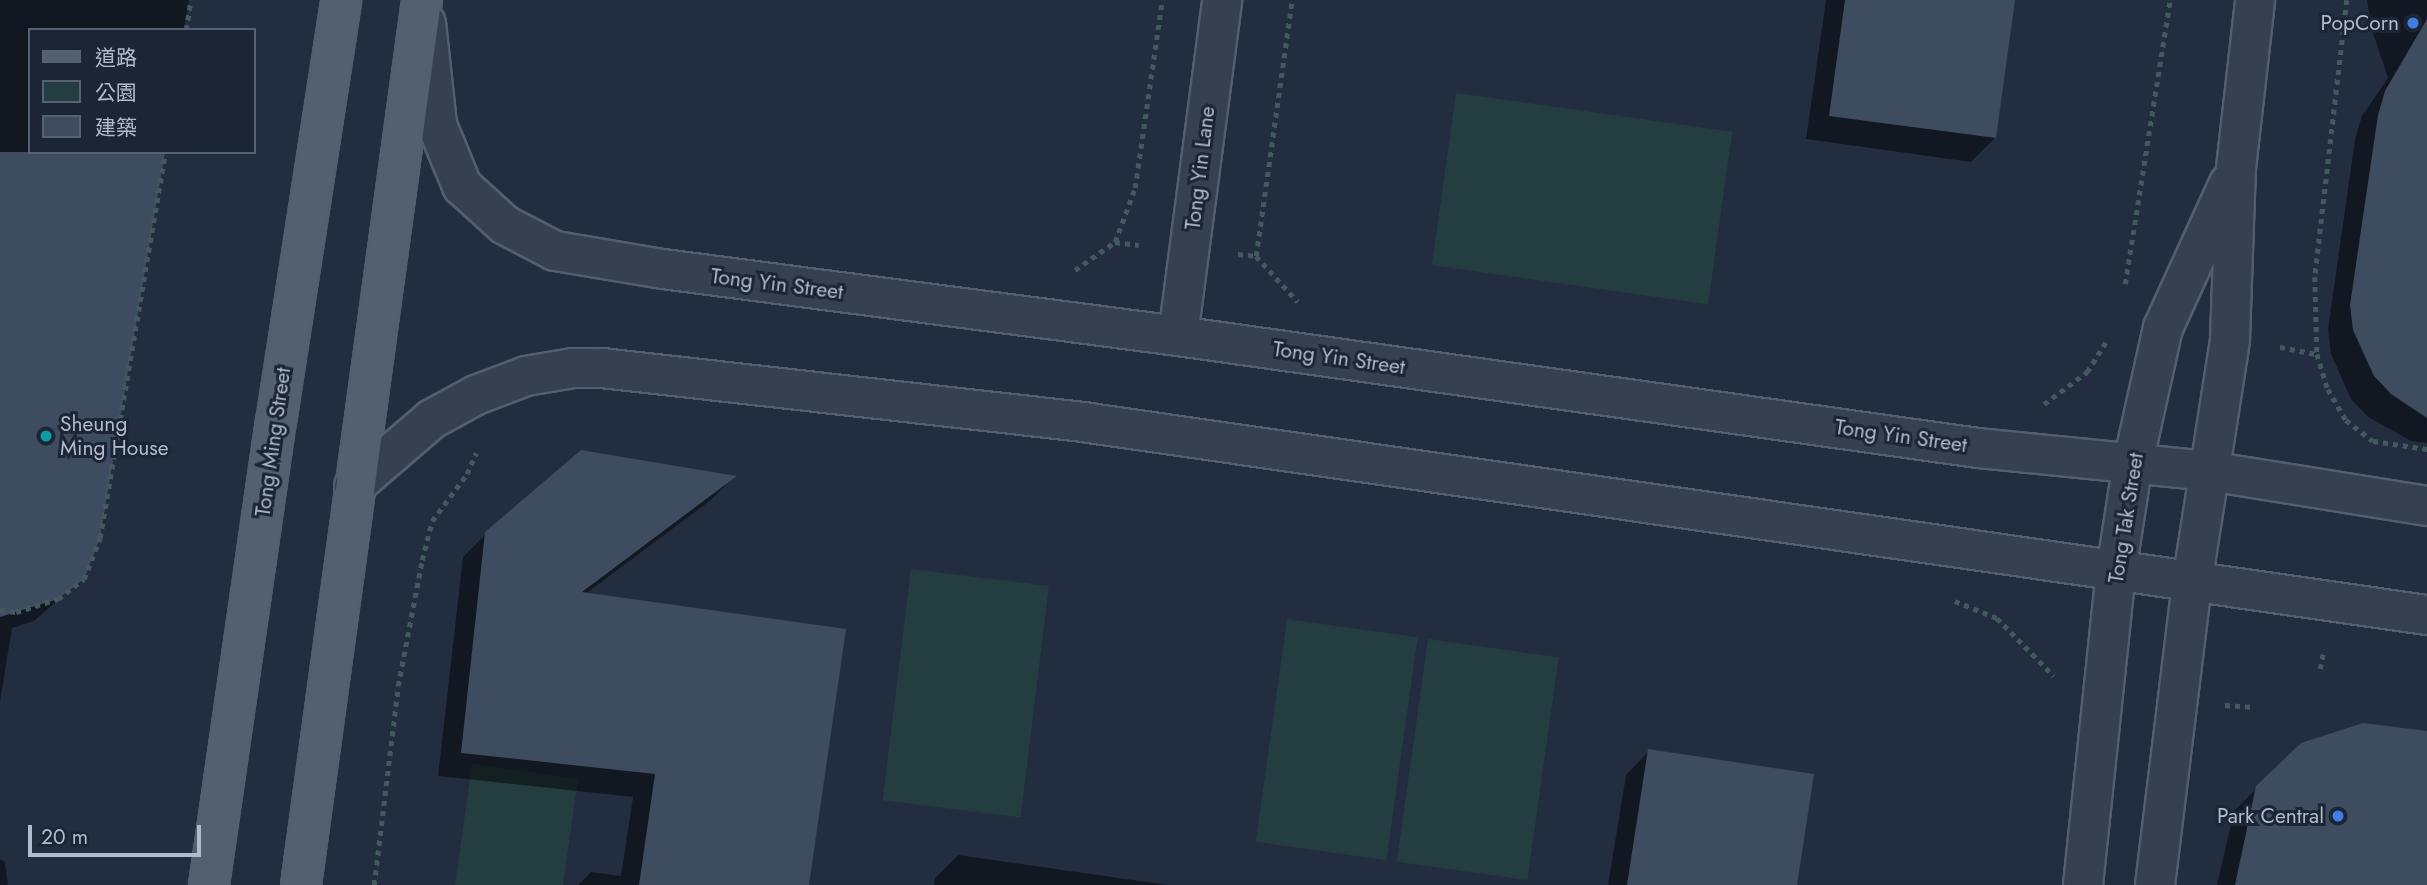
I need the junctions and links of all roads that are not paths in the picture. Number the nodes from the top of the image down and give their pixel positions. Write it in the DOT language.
graph roads {
  1 [pos="341,0"];
  2 [pos="422,0"];
  3 [pos="1222,0"];
  4 [pos="2255,0"];
  5 [pos="2236,168"];
  6 [pos="1178,336"];
  7 [pos="2133,463"];
  8 [pos="2209,471"];
  9 [pos="354,485"];
  10 [pos="2427,506"];
  11 [pos="2116,571"];
  12 [pos="2192,583"];
  13 [pos="2427,615"];
  14 [pos="209,885"];
  15 [pos="301,885"];
  16 [pos="2083,885"];
  17 [pos="2155,885"];
  1 -- 14 [label="main road, Tong Ming Street"];
  2 -- 6 [label="street, Tong Yin Street"];
  2 -- 9 [label="main road"];
  3 -- 6 [label="street, Tong Yin Lane"];
  4 -- 5 [label="street, Tong Tak Street"];
  5 -- 7 [label="street, Tong Tak Street"];
  5 -- 8 [label="street, Tong Tak Street"];
  6 -- 7 [label="street, Tong Yin Street"];
  7 -- 8 [label="street, Tong Yin Street"];
  7 -- 11 [label="street, Tong Tak Street"];
  8 -- 10 [label="street, Tong Yin Street"];
  8 -- 12 [label="street, Tong Tak Street"];
  9 -- 11 [label="street"];
  9 -- 15 [label="main road"];
  11 -- 12 [label="street"];
  11 -- 16 [label="street, Tong Tak Street"];
  12 -- 13 [label="street"];
  12 -- 17 [label="street, Tong Tak Street"];
}
